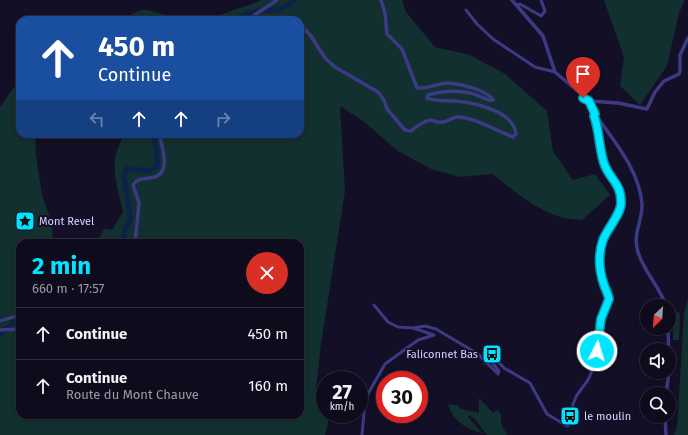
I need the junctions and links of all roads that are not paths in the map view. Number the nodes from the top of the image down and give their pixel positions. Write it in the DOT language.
graph roads {
  1 [pos="277,0"];
  2 [pos="381,0"];
  3 [pos="512,0"];
  4 [pos="541,0"];
  5 [pos="517,4"];
  6 [pos="466,10"];
  7 [pos="255,16"];
  8 [pos="304,28"];
  9 [pos="688,38"];
  10 [pos="555,72"];
  11 [pos="589,101"];
  12 [pos="595,114"];
  13 [pos="160,138"];
  14 [pos="135,239"];
  15 [pos="662,299"];
  16 [pos="374,305"];
  17 [pos="16,316"];
  18 [pos="0,321"];
  19 [pos="413,328"];
  20 [pos="0,330"];
  21 [pos="16,330"];
  22 [pos="665,423"];
  23 [pos="362,435"];
  24 [pos="666,435"];
  1 -- 7 [label="street"];
  2 -- 8 [label="street"];
  3 -- 5 [label="street"];
  4 -- 5 [label="street"];
  5 -- 10 [label="street"];
  6 -- 10 [label="street"];
  9 -- 11 [label="street"];
  10 -- 11 [label="street"];
  11 -- 12 [label="street"];
  12 -- 15 [label="street"];
  12 -- 19 [label="street"];
  13 -- 14 [label="street"];
  16 -- 19 [label="street"];
  17 -- 18 [label="street"];
  19 -- 23 [label="street"];
  20 -- 21 [label="street"];
  22 -- 24 [label="street"];
}
